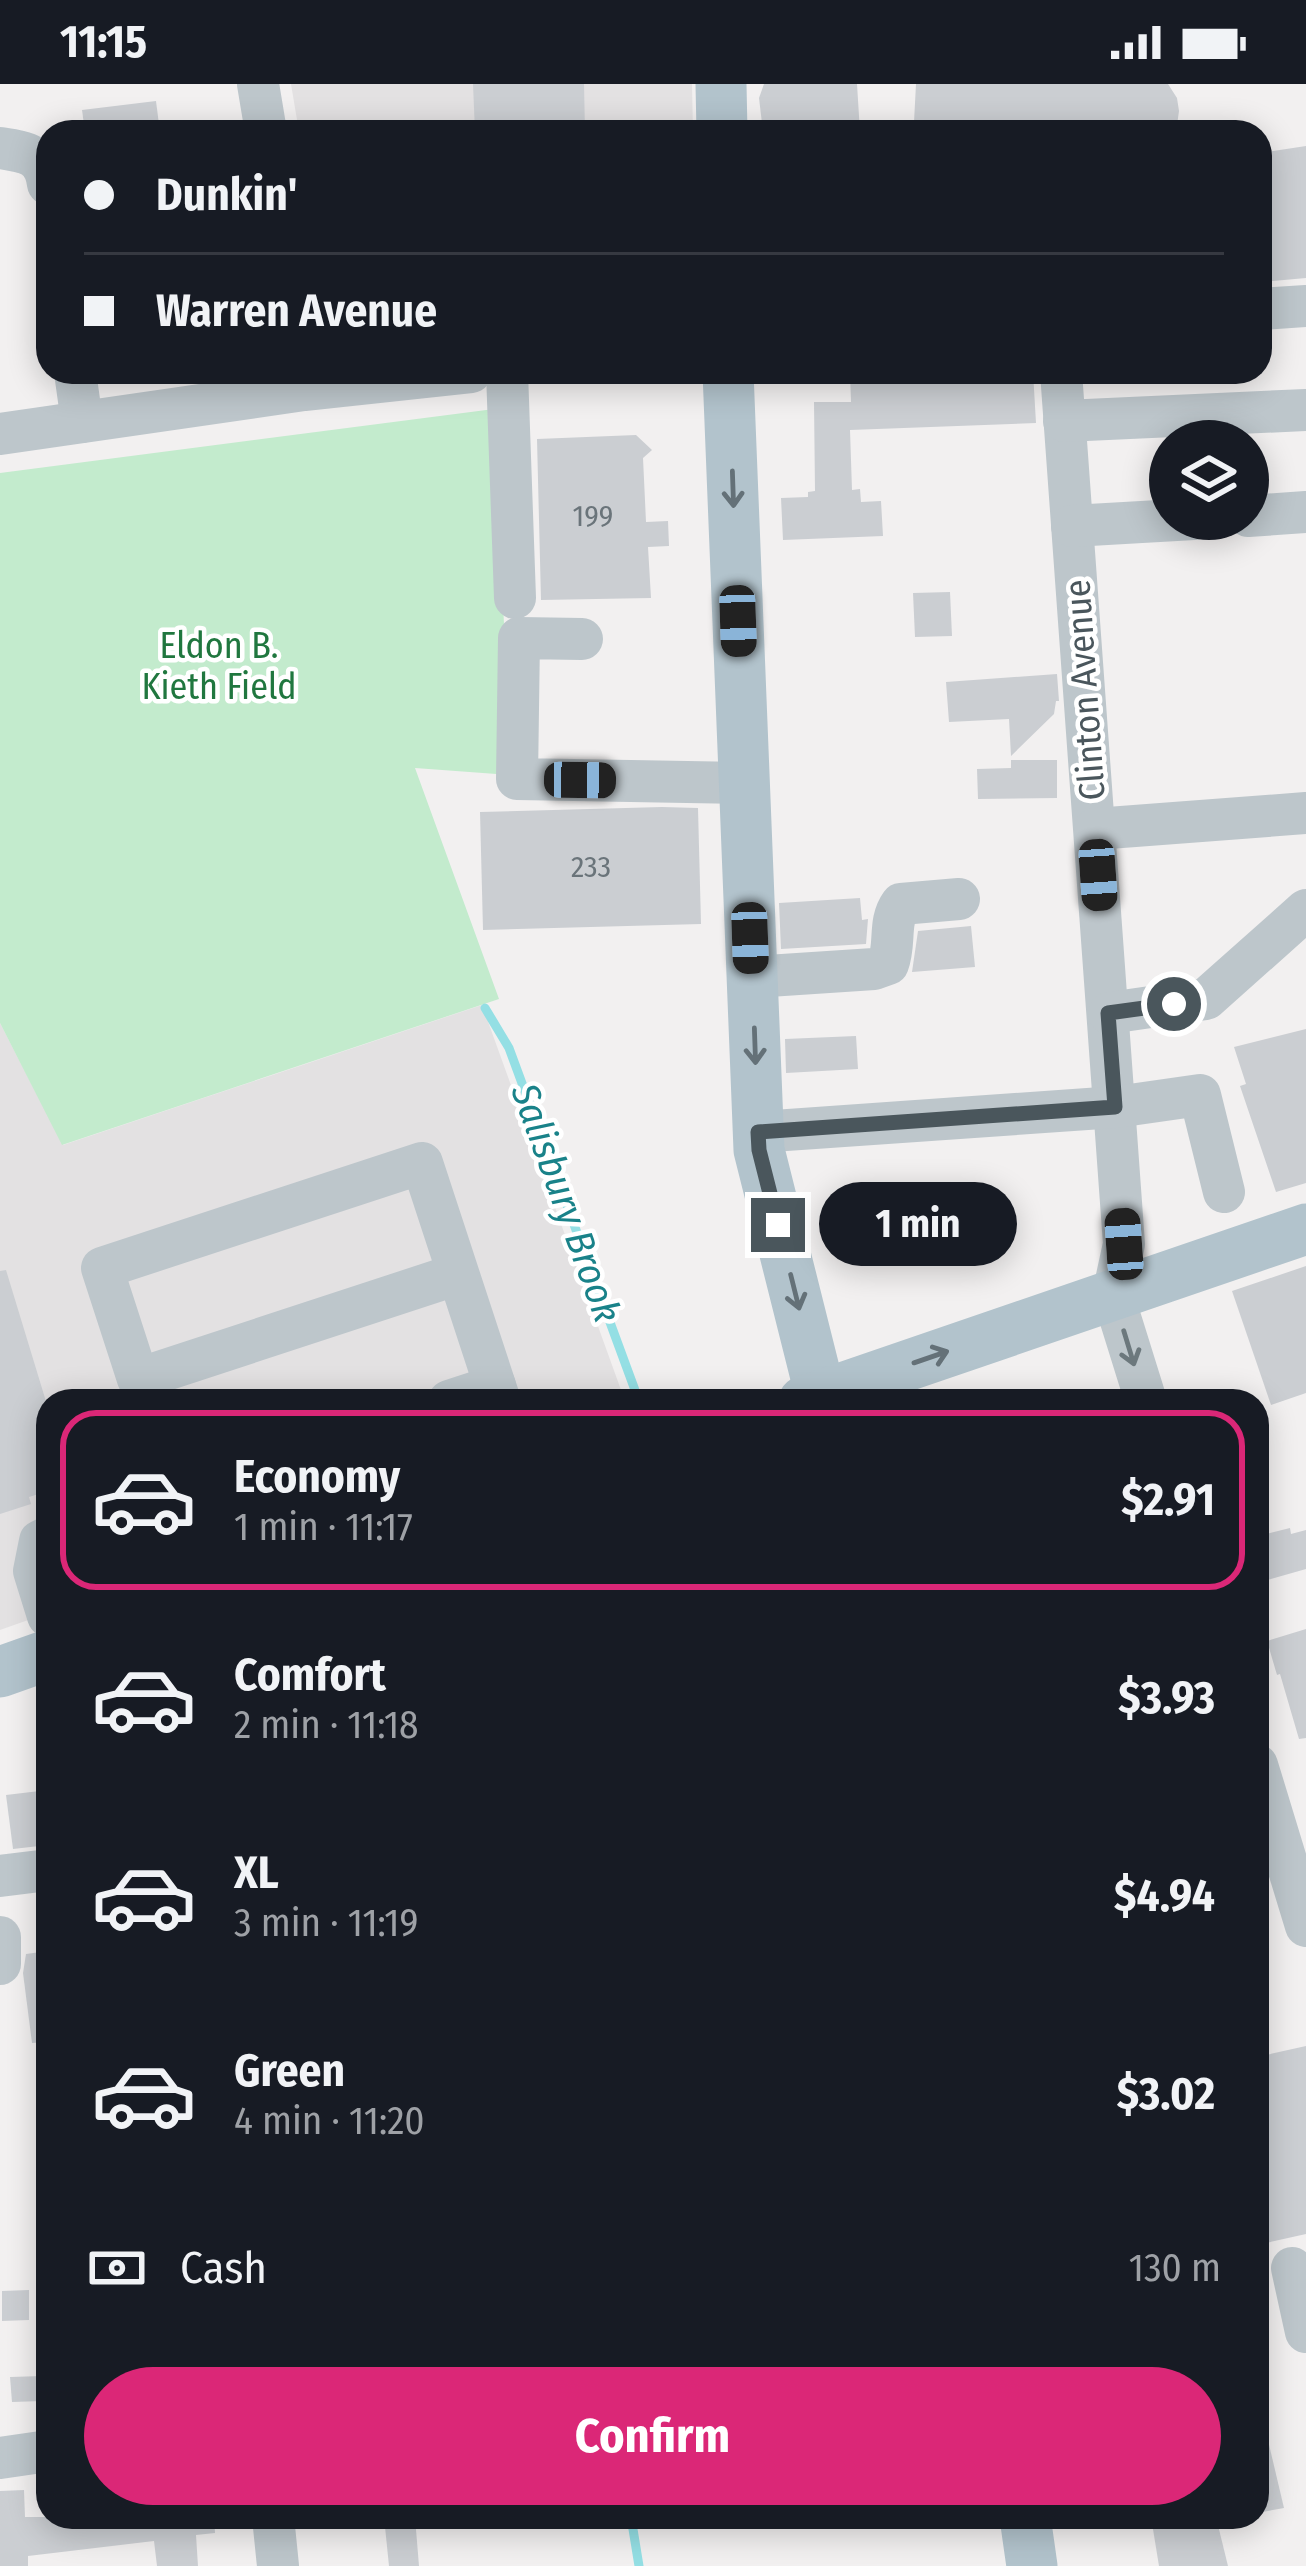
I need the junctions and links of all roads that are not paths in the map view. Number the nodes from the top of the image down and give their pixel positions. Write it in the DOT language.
graph roads {
  1 [pos="259,84"];
  2 [pos="721,84"];
  3 [pos="264,120"];
  4 [pos="722,120"];
  5 [pos="0,148"];
  6 [pos="36,160"];
  7 [pos="1306,306"];
  8 [pos="1272,308"];
  9 [pos="77,384"];
  10 [pos="287,384"];
  11 [pos="507,384"];
  12 [pos="728,384"];
  13 [pos="1062,384"];
  14 [pos="1306,410"];
  15 [pos="1064,421"];
  16 [pos="82,422"];
  17 [pos="0,434"];
  18 [pos="1306,512"];
  19 [pos="1269,515"];
  20 [pos="1149,522"];
  21 [pos="1072,526"];
  22 [pos="515,598"];
  23 [pos="582,639"];
  24 [pos="744,783"];
  25 [pos="1306,813"];
  26 [pos="1095,829"];
  27 [pos="959,899"];
  28 [pos="1306,910"];
  29 [pos="752,977"];
  30 [pos="1108,1013"];
  31 [pos="1115,1107"];
  32 [pos="758,1132"];
  33 [pos="1224,1192"];
  34 [pos="1306,1229"];
  35 [pos="458,1274"];
  36 [pos="1113,1295"];
  37 [pos="497,1389"];
  38 [pos="813,1389"];
  39 [pos="844,1389"];
  40 [pos="1142,1389"];
  41 [pos="36,1659"];
  42 [pos="0,1672"];
  43 [pos="1269,1794"];
  44 [pos="1296,1858"];
  45 [pos="36,1872"];
  46 [pos="0,1876"];
  47 [pos="1306,1926"];
  48 [pos="0,1937"];
  49 [pos="0,1964"];
  50 [pos="1285,2270"];
  51 [pos="1306,2332"];
  52 [pos="36,2452"];
  53 [pos="0,2458"];
  54 [pos="274,2529"];
  55 [pos="1027,2529"];
  56 [pos="278,2566"];
  57 [pos="1032,2566"];
  1 -- 3 [label="street"];
  2 -- 4 [label="main road"];
  5 -- 6 [label="street"];
  7 -- 8 [label="street"];
  9 -- 16 [label="street"];
  10 -- 16 [label="street"];
  11 -- 22 [label="street"];
  12 -- 24 [label="main road, one-way"];
  13 -- 15 [label="street, Clinton Avenue"];
  14 -- 15 [label="street"];
  15 -- 21 [label="street, Clinton Avenue"];
  16 -- 17 [label="street"];
  18 -- 19 [label="street"];
  20 -- 21 [label="street"];
  21 -- 26 [label="street, Clinton Avenue"];
  23 -- 24 [label="street"];
  24 -- 29 [label="main road"];
  25 -- 26 [label="street"];
  26 -- 30 [label="street, Clinton Avenue"];
  27 -- 29 [label="street"];
  28 -- 30 [label="street"];
  29 -- 32 [label="main road, one-way"];
  30 -- 31 [label="street, Clinton Avenue"];
  31 -- 32 [label="street"];
  31 -- 33 [label="street"];
  31 -- 36 [label="street, Clinton Avenue"];
  32 -- 38 [label="main road, one-way"];
  34 -- 36 [label="main road"];
  35 -- 35 [label="street"];
  35 -- 37 [label="street"];
  39 -- 36 [label="main road, one-way"];
  36 -- 40 [label="street, one-way"];
  41 -- 42 [label="main road"];
  43 -- 44 [label="street"];
  44 -- 47 [label="street"];
  45 -- 46 [label="street"];
  48 -- 49 [label="street"];
  50 -- 51 [label="street"];
  52 -- 53 [label="street"];
  54 -- 56 [label="street"];
  55 -- 57 [label="main road"];
}
